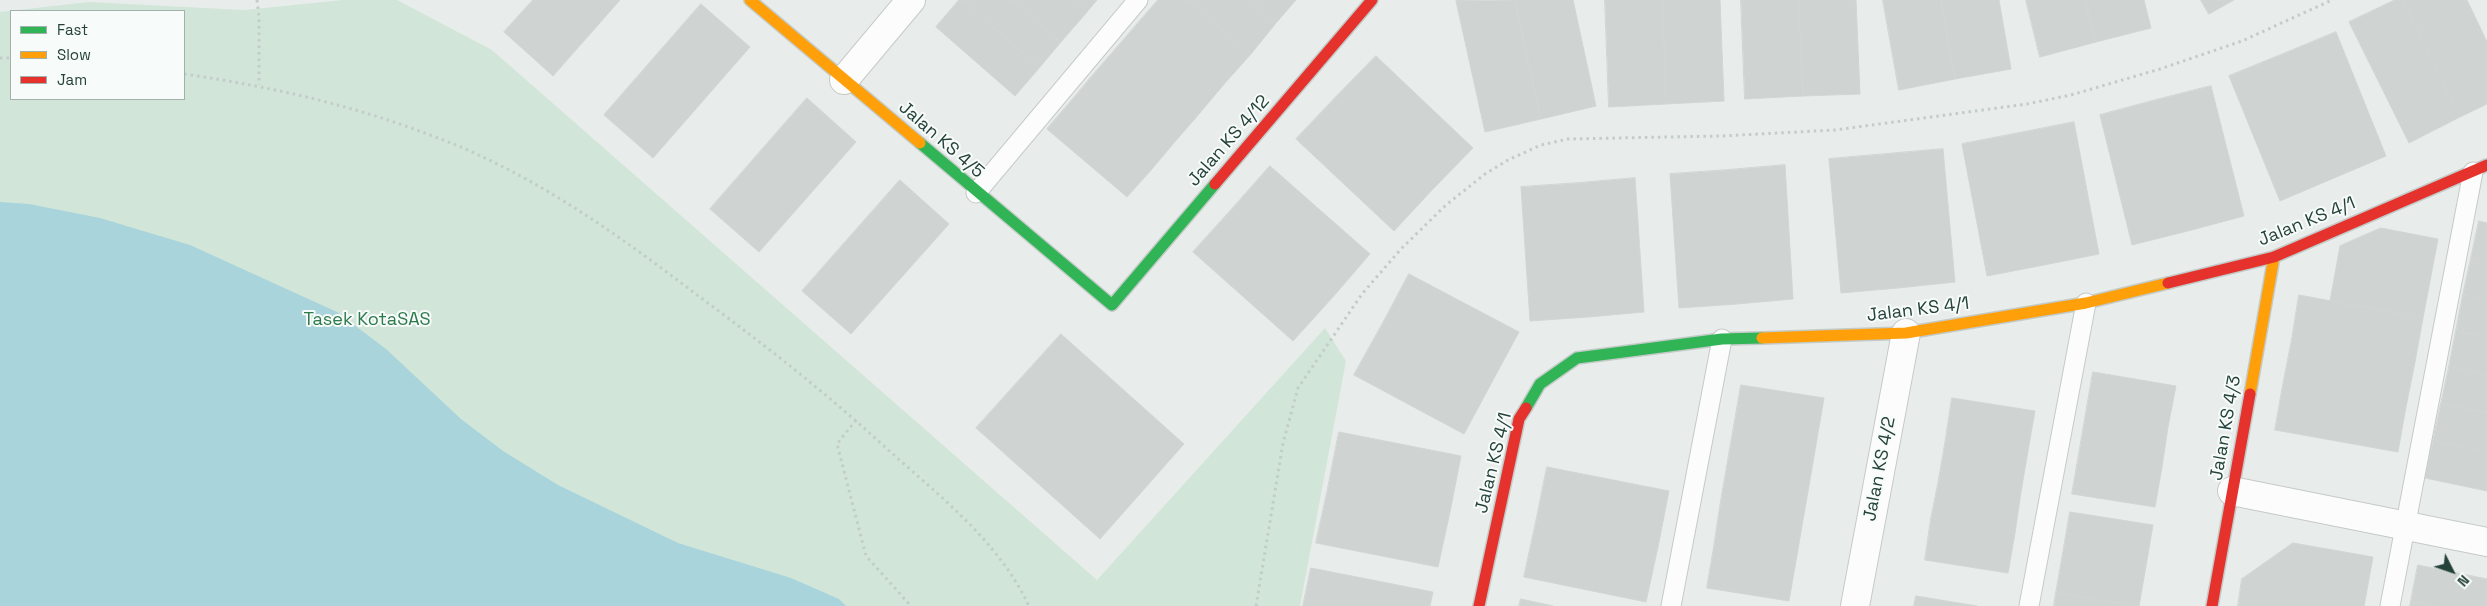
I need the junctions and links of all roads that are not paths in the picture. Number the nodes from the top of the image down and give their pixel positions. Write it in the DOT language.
graph roads {
  1 [pos="750,0"];
  2 [pos="911,0"];
  3 [pos="1138,0"];
  4 [pos="1366,2"];
  5 [pos="844,80"];
  6 [pos="2480,168"];
  7 [pos="976,193"];
  8 [pos="2274,257"];
  9 [pos="2086,303"];
  10 [pos="1112,305"];
  11 [pos="1906,333"];
  12 [pos="1722,339"];
  13 [pos="2232,491"];
  14 [pos="2406,526"];
  15 [pos="2487,542"];
  16 [pos="1479,606"];
  17 [pos="1671,606"];
  18 [pos="1855,606"];
  19 [pos="2029,606"];
  20 [pos="2212,606"];
  21 [pos="2390,606"];
  1 -- 5 [label="street, Jalan KS 4/5"];
  2 -- 5 [label="street"];
  3 -- 7 [label="lane"];
  4 -- 10 [label="street, Jalan KS 4/12"];
  5 -- 7 [label="street, Jalan KS 4/5"];
  6 -- 8 [label="street, Jalan KS 4/1"];
  6 -- 14 [label="lane"];
  7 -- 10 [label="street, Jalan KS 4/5"];
  8 -- 9 [label="street, Jalan KS 4/1"];
  8 -- 13 [label="street, Jalan KS 4/3"];
  9 -- 11 [label="street, Jalan KS 4/1"];
  9 -- 19 [label="lane"];
  11 -- 12 [label="street, Jalan KS 4/1"];
  11 -- 18 [label="street, Jalan KS 4/2"];
  12 -- 16 [label="street, Jalan KS 4/1"];
  12 -- 17 [label="lane"];
  13 -- 14 [label="street"];
  13 -- 20 [label="street, Jalan KS 4/3"];
  14 -- 15 [label="street"];
  14 -- 21 [label="lane"];
}
